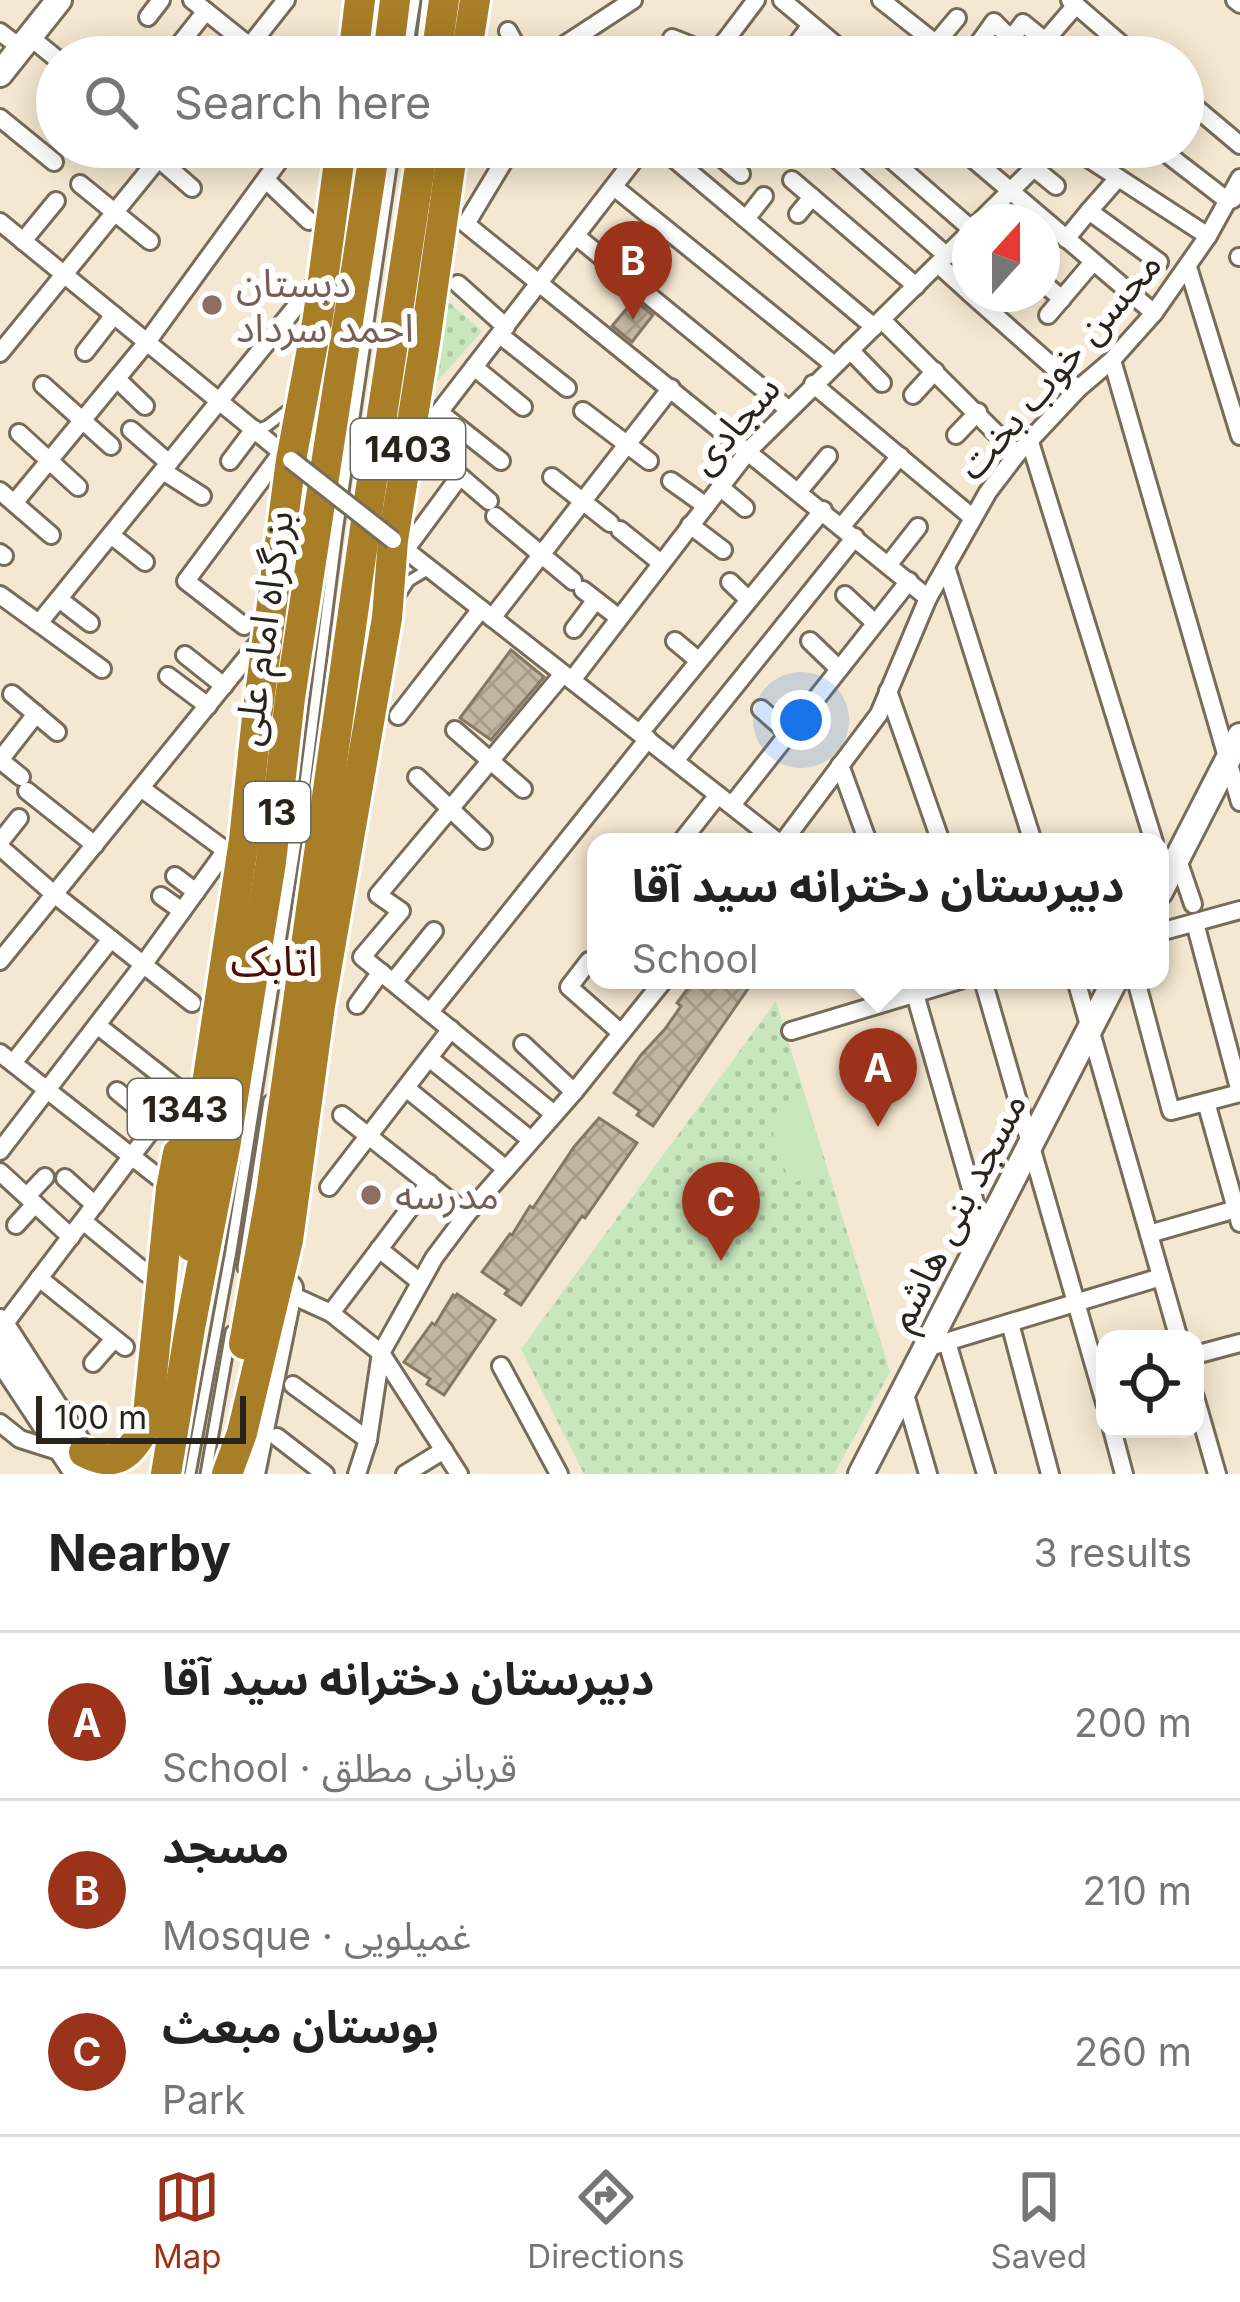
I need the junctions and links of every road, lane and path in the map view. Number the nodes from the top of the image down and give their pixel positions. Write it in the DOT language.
graph roads {
  1 [pos="58,0"];
  2 [pos="161,0"];
  3 [pos="286,0"];
  4 [pos="360,0"];
  5 [pos="395,0"];
  6 [pos="415,0"];
  7 [pos="427,0"];
  8 [pos="444,0"];
  9 [pos="475,0"];
  10 [pos="633,0"];
  11 [pos="756,0"];
  12 [pos="782,0"];
  13 [pos="891,3"];
  14 [pos="1073,3"];
  15 [pos="206,6"];
  16 [pos="148,17"];
  17 [pos="957,18"];
  18 [pos="811,25"];
  19 [pos="508,31"];
  20 [pos="0,32"];
  21 [pos="978,32"];
  22 [pos="185,36"];
  23 [pos="235,36"];
  24 [pos="262,36"];
  25 [pos="356,36"];
  26 [pos="391,36"];
  27 [pos="409,36"];
  28 [pos="422,36"];
  29 [pos="439,36"];
  30 [pos="469,36"];
  31 [pos="511,36"];
  32 [pos="578,36"];
  33 [pos="729,36"];
  34 [pos="803,36"];
  35 [pos="824,36"];
  36 [pos="928,36"];
  37 [pos="942,36"];
  38 [pos="974,36"];
  39 [pos="984,36"];
  40 [pos="1008,36"];
  41 [pos="1013,36"];
  42 [pos="1040,36"];
  43 [pos="1048,36"];
  44 [pos="1112,36"];
  45 [pos="25,42"];
  46 [pos="36,48"];
  47 [pos="0,74"];
  48 [pos="1204,115"];
  49 [pos="0,118"];
  50 [pos="1240,145"];
  51 [pos="36,147"];
  52 [pos="145,168"];
  53 [pos="173,168"];
  54 [pos="274,168"];
  55 [pos="338,168"];
  56 [pos="372,168"];
  57 [pos="391,168"];
  58 [pos="420,168"];
  59 [pos="450,168"];
  60 [pos="495,168"];
  61 [pos="628,168"];
  62 [pos="685,168"];
  63 [pos="733,168"];
  64 [pos="845,168"];
  65 [pos="901,168"];
  66 [pos="983,168"];
  67 [pos="1034,168"];
  68 [pos="1103,168"];
  69 [pos="1189,168"];
  70 [pos="741,175"];
  71 [pos="1118,178"];
  72 [pos="1240,178"];
  73 [pos="266,179"];
  74 [pos="792,180"];
  75 [pos="80,184"];
  76 [pos="1056,186"];
  77 [pos="614,187"];
  78 [pos="192,188"];
  79 [pos="1010,192"];
  80 [pos="764,196"];
  81 [pos="812,197"];
  82 [pos="1234,198"];
  83 [pos="56,201"];
  84 [pos="998,204"];
  85 [pos="1089,211"];
  86 [pos="115,212"];
  87 [pos="798,214"];
  88 [pos="952,214"];
  89 [pos="746,219"];
  90 [pos="309,220"];
  91 [pos="0,222"];
  92 [pos="576,236"];
  93 [pos="1208,236"];
  94 [pos="1066,239"];
  95 [pos="23,241"];
  96 [pos="150,242"];
  97 [pos="952,249"];
  98 [pos="942,260"];
  99 [pos="1093,262"];
  100 [pos="1159,262"];
  101 [pos="1188,267"];
  102 [pos="392,268"];
  103 [pos="952,272"];
  104 [pos="65,275"];
  105 [pos="541,283"];
  106 [pos="458,284"];
  107 [pos="916,286"];
  108 [pos="311,288"];
  109 [pos="1062,298"];
  110 [pos="991,312"];
  111 [pos="1154,314"];
  112 [pos="114,315"];
  113 [pos="1048,315"];
  114 [pos="878,323"];
  115 [pos="503,331"];
  116 [pos="147,342"];
  117 [pos="850,350"];
  118 [pos="85,352"];
  119 [pos="0,353"];
  120 [pos="1112,360"];
  121 [pos="834,365"];
  122 [pos="474,367"];
  123 [pos="935,370"];
  124 [pos="376,376"];
  125 [pos="116,379"];
  126 [pos="882,383"];
  127 [pos="813,384"];
  128 [pos="43,385"];
  129 [pos="567,388"];
  130 [pos="671,388"];
  131 [pos="1078,389"];
  132 [pos="304,394"];
  133 [pos="913,394"];
  134 [pos="220,401"];
  135 [pos="145,406"];
  136 [pos="523,406"];
  137 [pos="789,410"];
  138 [pos="583,411"];
  139 [pos="978,412"];
  140 [pos="83,419"];
  141 [pos="131,430"];
  142 [pos="255,430"];
  143 [pos="19,433"];
  144 [pos="956,435"];
  145 [pos="1240,436"];
  146 [pos="627,444"];
  147 [pos="111,446"];
  148 [pos="1023,448"];
  149 [pos="748,450"];
  150 [pos="286,456"];
  151 [pos="828,456"];
  152 [pos="900,456"];
  153 [pos="49,461"];
  154 [pos="230,461"];
  155 [pos="501,461"];
  156 [pos="649,461"];
  157 [pos="166,467"];
  158 [pos="551,477"];
  159 [pos="670,481"];
  160 [pos="357,484"];
  161 [pos="78,487"];
  162 [pos="720,487"];
  163 [pos="799,491"];
  164 [pos="202,496"];
  165 [pos="7,497"];
  166 [pos="582,502"];
  167 [pos="706,506"];
  168 [pos="745,508"];
  169 [pos="823,510"];
  170 [pos="973,518"];
  171 [pos="690,525"];
  172 [pos="918,526"];
  173 [pos="351,529"];
  174 [pos="848,531"];
  175 [pos="51,535"];
  176 [pos="111,535"];
  177 [pos="399,545"];
  178 [pos="724,550"];
  179 [pos="541,554"];
  180 [pos="145,562"];
  181 [pos="661,563"];
  182 [pos="889,564"];
  183 [pos="946,567"];
  184 [pos="429,569"];
  185 [pos="909,580"];
  186 [pos="730,582"];
  187 [pos="584,591"];
  188 [pos="0,595"];
  189 [pos="341,595"];
  190 [pos="845,595"];
  191 [pos="928,598"];
  192 [pos="59,599"];
  193 [pos="749,600"];
  194 [pos="486,614"];
  195 [pos="387,618"];
  196 [pos="619,618"];
  197 [pos="39,623"];
  198 [pos="90,623"];
  199 [pos="875,623"];
  200 [pos="244,626"];
  201 [pos="574,628"];
  202 [pos="260,641"];
  203 [pos="675,641"];
  204 [pos="809,641"];
  205 [pos="185,655"];
  206 [pos="699,661"];
  207 [pos="102,669"];
  208 [pos="839,669"];
  209 [pos="168,676"];
  210 [pos="567,677"];
  211 [pos="224,686"];
  212 [pos="889,691"];
  213 [pos="12,694"];
  214 [pos="208,706"];
  215 [pos="760,709"];
  216 [pos="36,714"];
  217 [pos="398,716"];
  218 [pos="256,717"];
  219 [pos="455,730"];
  220 [pos="57,732"];
  221 [pos="787,732"];
  222 [pos="644,736"];
  223 [pos="1234,747"];
  224 [pos="363,752"];
  225 [pos="0,760"];
  226 [pos="675,761"];
  227 [pos="490,762"];
  228 [pos="840,765"];
  229 [pos="417,778"];
  230 [pos="141,788"];
  231 [pos="523,789"];
  232 [pos="725,800"];
  233 [pos="1240,802"];
  234 [pos="451,809"];
  235 [pos="19,818"];
  236 [pos="691,833"];
  237 [pos="768,833"];
  238 [pos="787,833"];
  239 [pos="865,833"];
  240 [pos="938,833"];
  241 [pos="1030,833"];
  242 [pos="1151,833"];
  243 [pos="483,840"];
  244 [pos="0,844"];
  245 [pos="94,845"];
  246 [pos="1169,867"];
  247 [pos="175,876"];
  248 [pos="1169,877"];
  249 [pos="196,892"];
  250 [pos="54,894"];
  251 [pos="161,896"];
  252 [pos="1240,910"];
  253 [pos="182,911"];
  254 [pos="1194,914"];
  255 [pos="297,924"];
  256 [pos="1169,927"];
  257 [pos="434,931"];
  258 [pos="110,939"];
  259 [pos="1,958"];
  260 [pos="587,964"];
  261 [pos="143,965"];
  262 [pos="387,977"];
  263 [pos="656,989"];
  264 [pos="907,989"];
  265 [pos="914,989"];
  266 [pos="986,989"];
  267 [pos="1079,989"];
  268 [pos="1110,989"];
  269 [pos="1138,989"];
  270 [pos="192,1003"];
  271 [pos="357,1005"];
  272 [pos="430,1012"];
  273 [pos="97,1025"];
  274 [pos="1090,1028"];
  275 [pos="451,1029"];
  276 [pos="791,1031"];
  277 [pos="620,1032"];
  278 [pos="523,1044"];
  279 [pos="6,1058"];
  280 [pos="429,1058"];
  281 [pos="271,1088"];
  282 [pos="406,1088"];
  283 [pos="47,1090"];
  284 [pos="117,1091"];
  285 [pos="574,1092"];
  286 [pos="1240,1092"];
  287 [pos="1206,1102"];
  288 [pos="554,1114"];
  289 [pos="342,1115"];
  290 [pos="157,1124"];
  291 [pos="368,1136"];
  292 [pos="531,1140"];
  293 [pos="1031,1143"];
  294 [pos="1,1149"];
  295 [pos="132,1156"];
  296 [pos="506,1169"];
  297 [pos="0,1172"];
  298 [pos="45,1177"];
  299 [pos="158,1177"];
  300 [pos="65,1178"];
  301 [pos="429,1183"];
  302 [pos="329,1187"];
  303 [pos="31,1200"];
  304 [pos="95,1205"];
  305 [pos="1239,1213"];
  306 [pos="467,1214"];
  307 [pos="16,1225"];
  308 [pos="77,1229"];
  309 [pos="984,1234"];
  310 [pos="1149,1234"];
  311 [pos="380,1249"];
  312 [pos="146,1273"];
  313 [pos="242,1274"];
  314 [pos="1161,1276"];
  315 [pos="39,1278"];
  316 [pos="420,1282"];
  317 [pos="298,1298"];
  318 [pos="1078,1302"];
  319 [pos="331,1313"];
  320 [pos="234,1318"];
  321 [pos="1010,1323"];
  322 [pos="190,1328"];
  323 [pos="1176,1330"];
  324 [pos="3,1343"];
  325 [pos="1240,1343"];
  326 [pos="936,1345"];
  327 [pos="381,1353"];
  328 [pos="1204,1353"];
  329 [pos="93,1363"];
  330 [pos="501,1366"];
  331 [pos="1096,1369"];
  332 [pos="293,1384"];
  333 [pos="904,1391"];
  334 [pos="0,1423"];
  335 [pos="1204,1428"];
  336 [pos="277,1437"];
  337 [pos="1114,1438"];
  338 [pos="368,1440"];
  339 [pos="444,1450"];
  340 [pos="81,1463"];
  341 [pos="557,1473"];
  342 [pos="166,1474"];
  343 [pos="190,1474"];
  344 [pos="206,1474"];
  345 [pos="225,1474"];
  346 [pos="252,1474"];
  347 [pos="326,1474"];
  348 [pos="357,1474"];
  349 [pos="405,1474"];
  350 [pos="459,1474"];
  351 [pos="861,1474"];
  352 [pos="928,1474"];
  353 [pos="986,1474"];
  354 [pos="1050,1474"];
  355 [pos="1124,1474"];
  356 [pos="1217,1474"];
  1 -- 45 [label="main road"];
  2 -- 16 [label="street"];
  3 -- 24 [label="street"];
  4 -- 25 [label="highway"];
  5 -- 26 [label="highway"];
  6 -- 27 [label="lane"];
  7 -- 28 [label="lane"];
  8 -- 29 [label="highway"];
  9 -- 30 [label="highway"];
  10 -- 32 [label="street"];
  11 -- 33 [label="street"];
  12 -- 18 [label="street"];
  13 -- 36 [label="street"];
  14 -- 43 [label="street"];
  14 -- 44 [label="street"];
  15 -- 22 [label="street"];
  15 -- 23 [label="street"];
  17 -- 37 [label="street"];
  18 -- 34 [label="street"];
  18 -- 35 [label="street"];
  19 -- 31 [label="street"];
  20 -- 45 [label="street"];
  21 -- 38 [label="street"];
  39 -- 40 [label="street"];
  41 -- 42 [label="street"];
  45 -- 46 [label="street"];
  45 -- 47 [label="main road"];
  48 -- 50 [label="street"];
  49 -- 51 [label="street"];
  52 -- 86 [label="street"];
  53 -- 78 [label="street"];
  54 -- 73 [label="street"];
  55 -- 132 [label="highway, 1403"];
  56 -- 322 [label="highway, بزرگراه امام علی / 13"];
  57 -- 343 [label="lane"];
  58 -- 345 [label="highway, 13"];
  59 -- 177 [label="highway, 1403"];
  60 -- 105 [label="street"];
  61 -- 77 [label="street"];
  62 -- 89 [label="street"];
  63 -- 70 [label="street"];
  64 -- 98 [label="street"];
  65 -- 88 [label="street"];
  66 -- 79 [label="street"];
  67 -- 76 [label="street"];
  67 -- 79 [label="street"];
  68 -- 71 [label="street"];
  69 -- 82 [label="street"];
  71 -- 85 [label="street"];
  71 -- 93 [label="street"];
  72 -- 82 [label="street, محسن خوب بخت"];
  73 -- 90 [label="street"];
  73 -- 116 [label="street"];
  74 -- 81 [label="street"];
  75 -- 86 [label="street"];
  77 -- 92 [label="street"];
  77 -- 121 [label="street"];
  79 -- 84 [label="street"];
  79 -- 94 [label="street"];
  80 -- 89 [label="street"];
  81 -- 87 [label="street"];
  81 -- 107 [label="street"];
  82 -- 93 [label="street, محسن خوب بخت"];
  83 -- 95 [label="street"];
  85 -- 94 [label="street"];
  85 -- 100 [label="street"];
  86 -- 96 [label="street"];
  86 -- 104 [label="street"];
  89 -- 114 [label="street"];
  91 -- 95 [label="street"];
  92 -- 105 [label="street"];
  92 -- 137 [label="street"];
  93 -- 101 [label="street, محسن خوب بخت"];
  94 -- 99 [label="street"];
  95 -- 104 [label="street"];
  97 -- 98 [label="street, سجادی"];
  98 -- 103 [label="street"];
  98 -- 107 [label="street, سجادی"];
  99 -- 109 [label="street"];
  99 -- 111 [label="street"];
  101 -- 111 [label="street, محسن خوب بخت"];
  101 -- 145 [label="street"];
  102 -- 124 [label="lane"];
  104 -- 112 [label="street"];
  104 -- 119 [label="street"];
  105 -- 115 [label="street"];
  105 -- 130 [label="street"];
  106 -- 115 [label="street"];
  107 -- 114 [label="street, سجادی"];
  108 -- 134 [label="street"];
  109 -- 113 [label="street"];
  110 -- 131 [label="street"];
  111 -- 120 [label="street, محسن خوب بخت"];
  112 -- 116 [label="street"];
  112 -- 118 [label="street"];
  114 -- 117 [label="street, سجادی"];
  114 -- 123 [label="street"];
  115 -- 122 [label="street"];
  115 -- 129 [label="street"];
  116 -- 125 [label="street"];
  116 -- 134 [label="street"];
  117 -- 121 [label="street, سجادی"];
  117 -- 126 [label="street"];
  120 -- 131 [label="street, محسن خوب بخت"];
  120 -- 223 [label="street"];
  121 -- 127 [label="street, سجادی"];
  122 -- 136 [label="street"];
  122 -- 155 [label="street"];
  123 -- 133 [label="street"];
  123 -- 139 [label="street"];
  125 -- 135 [label="street"];
  125 -- 140 [label="street"];
  127 -- 137 [label="street, سجادی"];
  127 -- 152 [label="street"];
  128 -- 140 [label="street"];
  130 -- 146 [label="street"];
  130 -- 149 [label="street"];
  131 -- 148 [label="street, محسن خوب بخت"];
  132 -- 142 [label="lane"];
  132 -- 150 [label="highway, 1403"];
  134 -- 142 [label="street"];
  134 -- 157 [label="street"];
  137 -- 149 [label="street, سجادی"];
  138 -- 146 [label="street"];
  139 -- 144 [label="street"];
  139 -- 148 [label="street"];
  140 -- 147 [label="street"];
  140 -- 153 [label="street"];
  141 -- 157 [label="street"];
  142 -- 150 [label="street"];
  142 -- 154 [label="street"];
  143 -- 153 [label="street"];
  146 -- 156 [label="street"];
  146 -- 166 [label="street"];
  148 -- 170 [label="street, محسن خوب بخت"];
  148 -- 242 [label="street"];
  149 -- 162 [label="street, سجادی"];
  149 -- 163 [label="street"];
  150 -- 177 [label="street, bridge"];
  150 -- 200 [label="street"];
  150 -- 218 [label="highway, 1403"];
  151 -- 163 [label="street"];
  152 -- 170 [label="street"];
  152 -- 174 [label="street"];
  153 -- 161 [label="street"];
  153 -- 165 [label="street"];
  157 -- 164 [label="street"];
  157 -- 176 [label="street"];
  158 -- 166 [label="street"];
  159 -- 167 [label="street"];
  160 -- 173 [label="lane"];
  162 -- 167 [label="street, سجادی"];
  162 -- 168 [label="street"];
  163 -- 169 [label="street"];
  165 -- 175 [label="street"];
  166 -- 179 [label="street"];
  166 -- 181 [label="street"];
  167 -- 171 [label="street, سجادی"];
  169 -- 174 [label="street"];
  169 -- 193 [label="street"];
  170 -- 183 [label="street, محسن خوب بخت"];
  171 -- 178 [label="street"];
  171 -- 181 [label="street, سجادی"];
  172 -- 182 [label="street"];
  174 -- 182 [label="street"];
  174 -- 226 [label="street"];
  176 -- 180 [label="street"];
  176 -- 192 [label="street"];
  177 -- 179 [label="street"];
  177 -- 184 [label="street"];
  177 -- 195 [label="highway, 1403"];
  179 -- 187 [label="street"];
  179 -- 194 [label="street"];
  181 -- 196 [label="street, سجادی"];
  182 -- 185 [label="street"];
  183 -- 191 [label="street, محسن خوب بخت"];
  183 -- 241 [label="street"];
  184 -- 194 [label="street"];
  184 -- 195 [label="lane"];
  185 -- 191 [label="street"];
  185 -- 199 [label="street"];
  186 -- 193 [label="street"];
  187 -- 196 [label="street"];
  187 -- 201 [label="street"];
  188 -- 197 [label="street"];
  189 -- 255 [label="lane"];
  190 -- 199 [label="street"];
  191 -- 212 [label="street, محسن خوب بخت"];
  192 -- 197 [label="street"];
  192 -- 198 [label="street"];
  193 -- 206 [label="street"];
  194 -- 210 [label="street"];
  194 -- 217 [label="street"];
  195 -- 224 [label="highway, 1403"];
  196 -- 210 [label="street, سجادی"];
  197 -- 207 [label="street"];
  199 -- 208 [label="street"];
  202 -- 211 [label="street"];
  203 -- 206 [label="street"];
  204 -- 208 [label="street"];
  205 -- 211 [label="street"];
  206 -- 222 [label="street"];
  208 -- 221 [label="street"];
  209 -- 214 [label="street"];
  210 -- 222 [label="street"];
  210 -- 227 [label="street, سجادی"];
  211 -- 214 [label="street"];
  212 -- 228 [label="street, محسن خوب بخت"];
  212 -- 240 [label="street"];
  213 -- 216 [label="street"];
  214 -- 230 [label="street"];
  215 -- 221 [label="street"];
  216 -- 220 [label="street"];
  216 -- 225 [label="street"];
  218 -- 322 [label="highway, 1343"];
  218 -- 340 [label="highway, 1343"];
  219 -- 227 [label="street"];
  221 -- 232 [label="street"];
  222 -- 226 [label="street"];
  222 -- 272 [label="street"];
  223 -- 233 [label="street"];
  223 -- 246 [label="main road"];
  224 -- 345 [label="highway"];
  224 -- 346 [label="main road"];
  225 -- 245 [label="street"];
  226 -- 232 [label="street"];
  227 -- 231 [label="street"];
  227 -- 234 [label="street, سجادی"];
  228 -- 238 [label="street, محسن خوب بخت"];
  228 -- 239 [label="street"];
  229 -- 234 [label="street"];
  230 -- 245 [label="street"];
  230 -- 249 [label="street"];
  232 -- 236 [label="street"];
  232 -- 237 [label="street"];
  234 -- 243 [label="street"];
  234 -- 262 [label="street, سجادی"];
  235 -- 244 [label="street"];
  244 -- 250 [label="street"];
  245 -- 250 [label="street"];
  247 -- 249 [label="street"];
  248 -- 254 [label="street"];
  249 -- 253 [label="street"];
  250 -- 258 [label="street"];
  250 -- 259 [label="street"];
  251 -- 253 [label="street"];
  252 -- 254 [label="street"];
  253 -- 261 [label="street"];
  254 -- 256 [label="street"];
  254 -- 286 [label="street"];
  257 -- 262 [label="street"];
  258 -- 261 [label="street"];
  258 -- 279 [label="street"];
  260 -- 277 [label="street"];
  261 -- 270 [label="street"];
  261 -- 273 [label="street"];
  262 -- 271 [label="street"];
  262 -- 272 [label="street"];
  263 -- 277 [label="street"];
  264 -- 276 [label="street"];
  265 -- 309 [label="street"];
  266 -- 293 [label="street"];
  267 -- 274 [label="street"];
  268 -- 274 [label="main road, مسجد بنی هاشم"];
  269 -- 287 [label="street"];
  272 -- 275 [label="street"];
  273 -- 283 [label="street"];
  273 -- 290 [label="street"];
  274 -- 293 [label="main road, مسجد بنی هاشم"];
  274 -- 310 [label="street"];
  275 -- 280 [label="street"];
  275 -- 288 [label="street"];
  277 -- 285 [label="street"];
  278 -- 285 [label="street"];
  279 -- 283 [label="street"];
  280 -- 282 [label="street"];
  280 -- 292 [label="street"];
  281 -- 313 [label="lane"];
  282 -- 291 [label="street"];
  282 -- 296 [label="street"];
  283 -- 294 [label="street"];
  283 -- 295 [label="street"];
  284 -- 290 [label="street"];
  285 -- 288 [label="street"];
  286 -- 287 [label="street"];
  287 -- 305 [label="street"];
  288 -- 292 [label="street"];
  289 -- 291 [label="street"];
  290 -- 295 [label="street"];
  291 -- 301 [label="street"];
  291 -- 302 [label="street"];
  292 -- 296 [label="street"];
  293 -- 309 [label="main road, مسجد بنی هاشم"];
  293 -- 318 [label="street"];
  295 -- 299 [label="street"];
  295 -- 304 [label="street"];
  296 -- 306 [label="street"];
  297 -- 303 [label="street"];
  298 -- 303 [label="street"];
  300 -- 304 [label="street"];
  301 -- 306 [label="street"];
  301 -- 311 [label="street"];
  303 -- 307 [label="street"];
  303 -- 308 [label="street"];
  304 -- 308 [label="street"];
  305 -- 310 [label="street"];
  306 -- 316 [label="street"];
  308 -- 312 [label="street"];
  308 -- 315 [label="street"];
  309 -- 326 [label="main road, مسجد بنی هاشم"];
  310 -- 314 [label="street"];
  311 -- 316 [label="street"];
  311 -- 319 [label="street"];
  314 -- 318 [label="street"];
  314 -- 323 [label="street"];
  315 -- 324 [label="street"];
  315 -- 329 [label="street"];
  316 -- 327 [label="street"];
  317 -- 319 [label="street"];
  318 -- 321 [label="street"];
  318 -- 331 [label="street"];
  319 -- 327 [label="street"];
  320 -- 344 [label="lane"];
  321 -- 326 [label="street"];
  321 -- 354 [label="street"];
  322 -- 342 [label="highway, بزرگراه امام علی / 13"];
  324 -- 340 [label="main road"];
  325 -- 328 [label="street"];
  326 -- 333 [label="main road, مسجد بنی هاشم"];
  326 -- 353 [label="street"];
  327 -- 338 [label="street"];
  327 -- 339 [label="street"];
  330 -- 341 [label="street"];
  332 -- 338 [label="street"];
  333 -- 351 [label="main road, مسجد بنی هاشم"];
  333 -- 352 [label="street"];
  334 -- 340 [label="street"];
  335 -- 356 [label="street"];
  336 -- 347 [label="street"];
  337 -- 355 [label="street"];
  338 -- 348 [label="street"];
  339 -- 349 [label="street"];
  339 -- 350 [label="street"];
}
